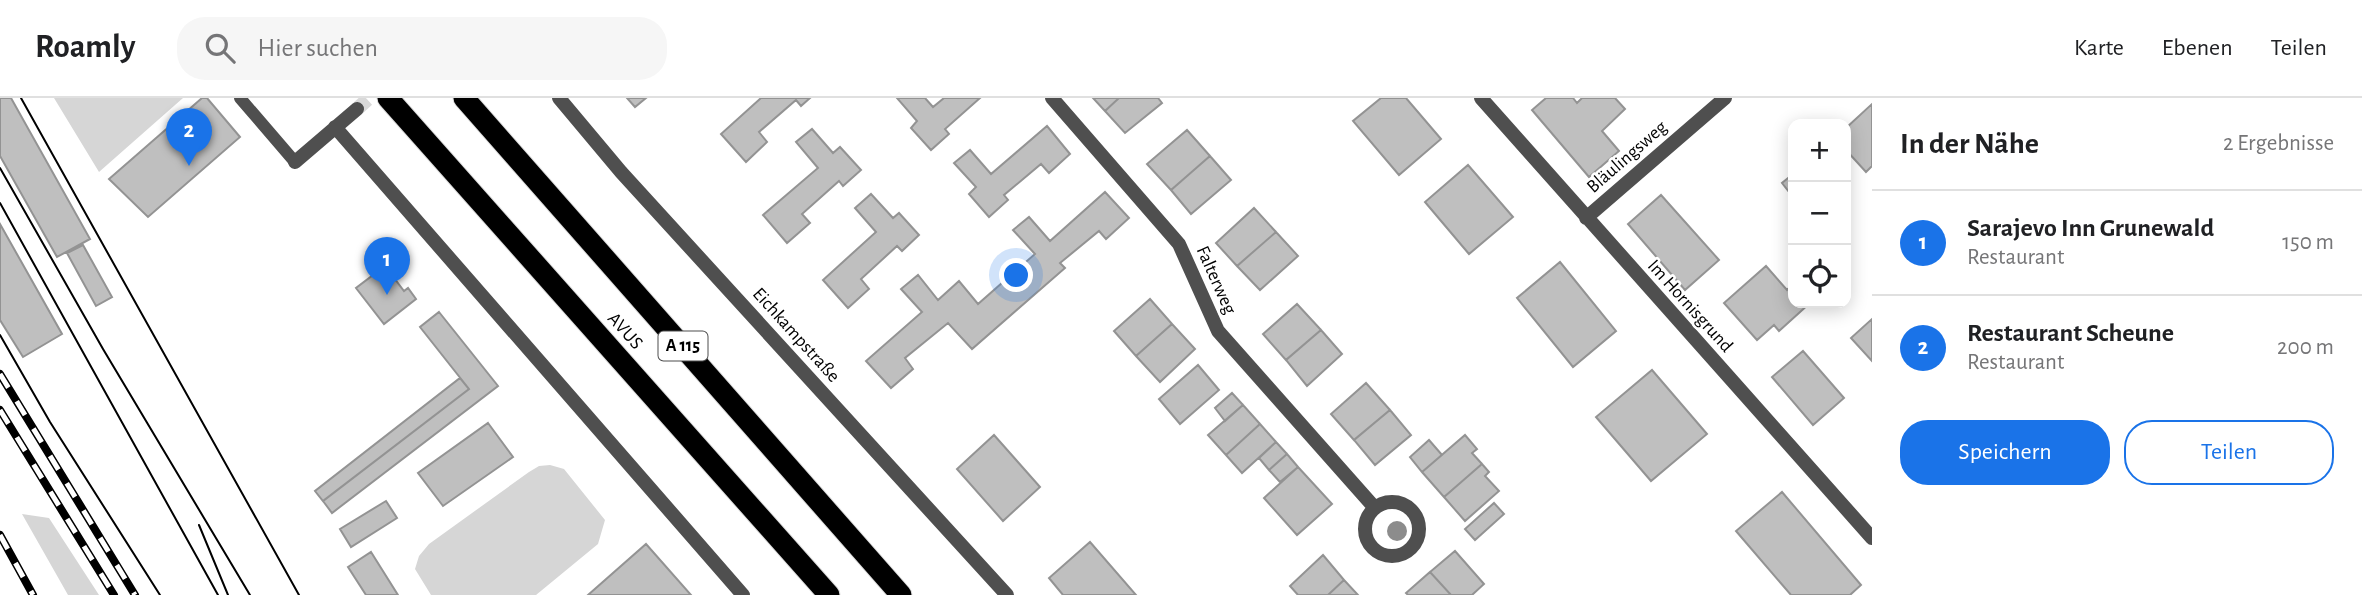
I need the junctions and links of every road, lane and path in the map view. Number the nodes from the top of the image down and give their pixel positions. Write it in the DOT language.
graph roads {
  1 [pos="240,98"];
  2 [pos="464,98"];
  3 [pos="559,98"];
  4 [pos="1052,98"];
  5 [pos="1481,98"];
  6 [pos="1725,98"];
  7 [pos="391,102"];
  8 [pos="357,109"];
  9 [pos="335,128"];
  10 [pos="295,162"];
  11 [pos="1586,218"];
  12 [pos="1374,507"];
  13 [pos="1872,538"];
  14 [pos="743,595"];
  15 [pos="829,595"];
  16 [pos="901,595"];
  17 [pos="1007,595"];
  1 -- 10 [label="lane"];
  2 -- 16 [label="highway, AVUS / A 115"];
  3 -- 17 [label="street, Eichkampstraße"];
  4 -- 12 [label="street, Falterweg"];
  5 -- 11 [label="street, Im Hornisgrund"];
  6 -- 11 [label="street, Bläulingsweg"];
  7 -- 15 [label="highway, AVUS / A 115"];
  8 -- 9 [label="street"];
  9 -- 10 [label="street"];
  9 -- 14 [label="street"];
  11 -- 13 [label="street, Im Hornisgrund"];
}
